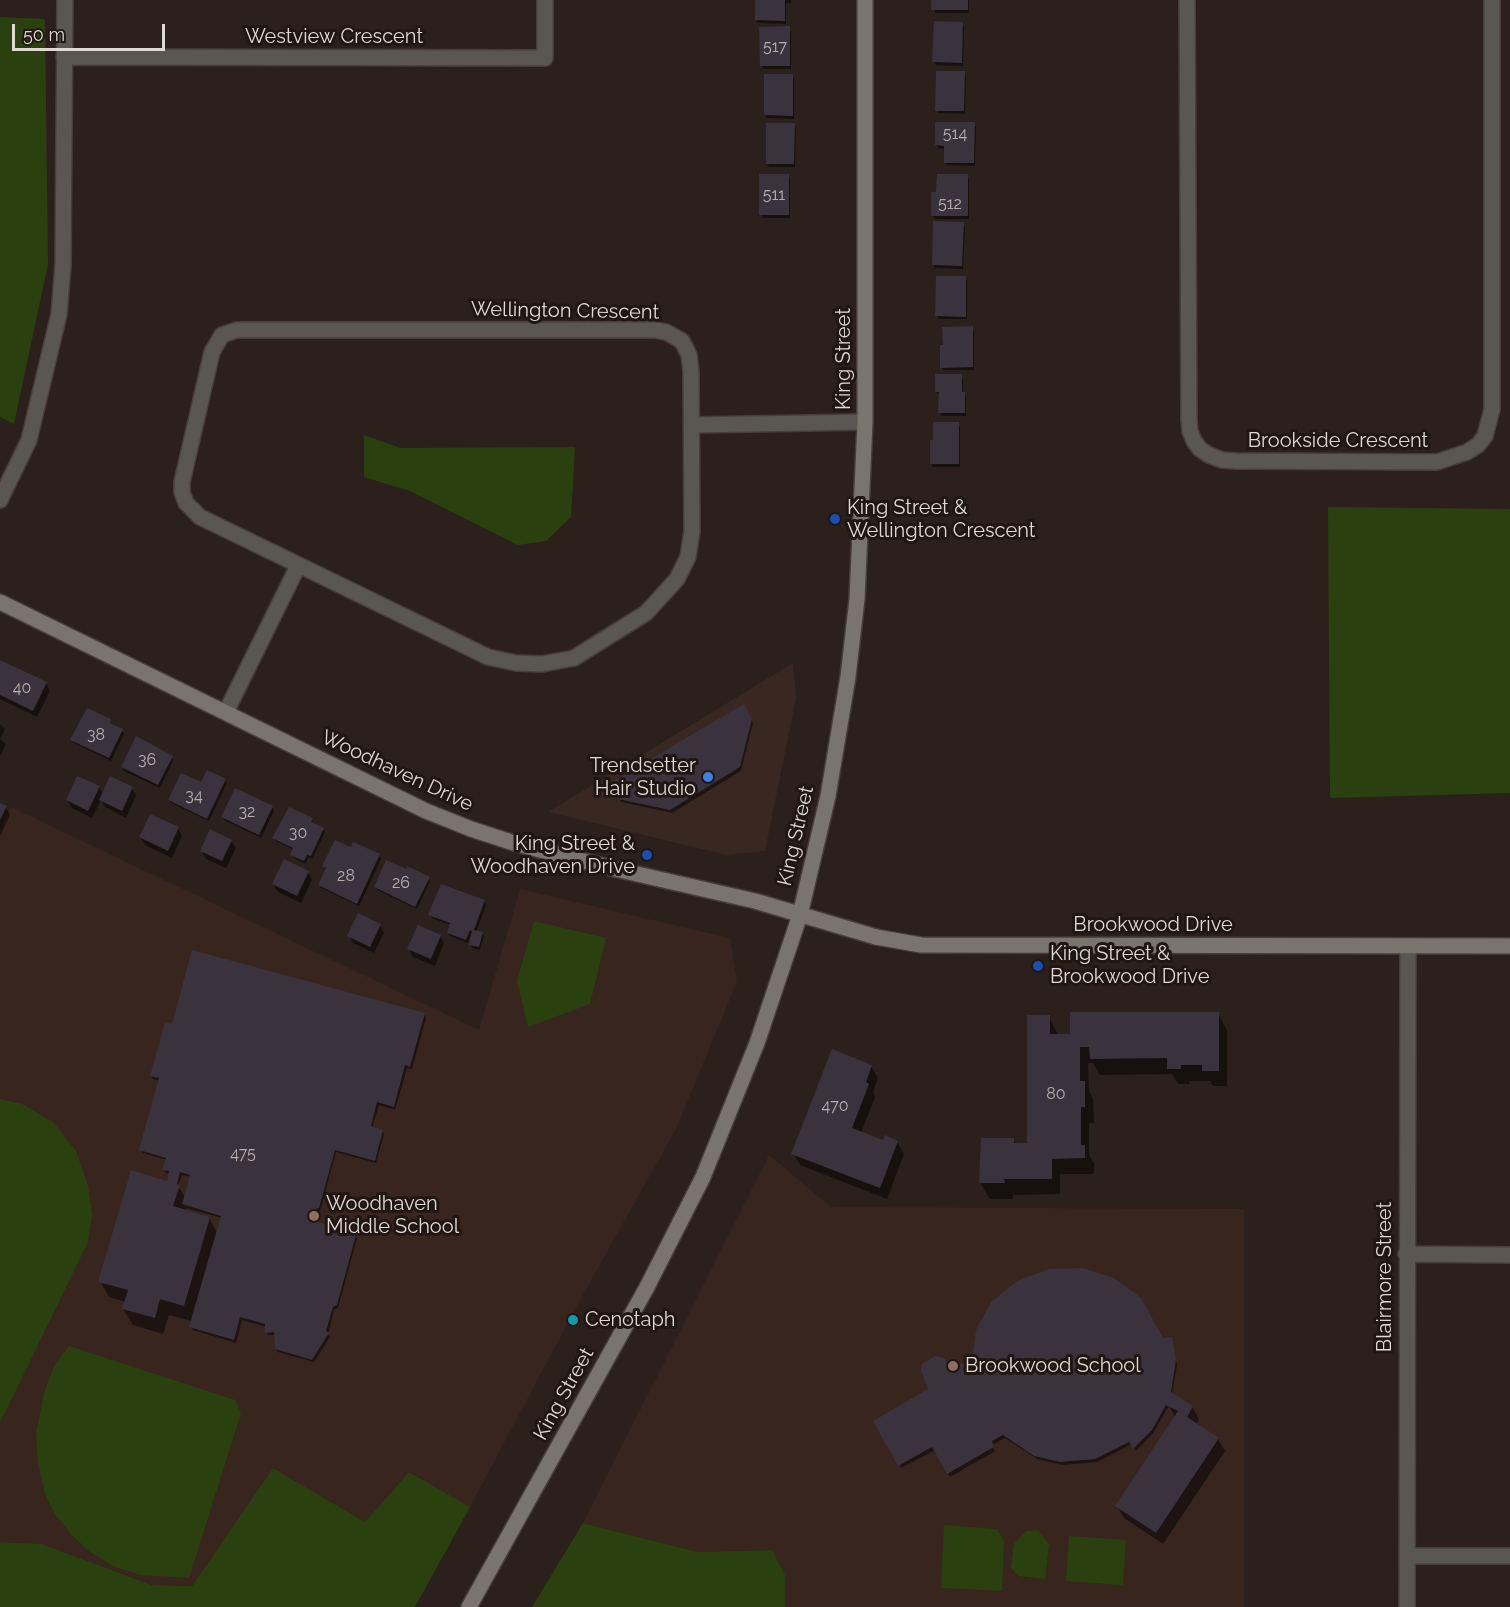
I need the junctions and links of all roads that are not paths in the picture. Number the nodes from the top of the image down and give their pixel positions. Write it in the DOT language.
graph roads {
  1 [pos="65,0"];
  2 [pos="545,0"];
  3 [pos="865,0"];
  4 [pos="1187,0"];
  5 [pos="1492,0"];
  6 [pos="64,57"];
  7 [pos="865,422"];
  8 [pos="692,425"];
  9 [pos="0,500"];
  10 [pos="298,566"];
  11 [pos="0,602"];
  12 [pos="226,712"];
  13 [pos="800,915"];
  14 [pos="1408,946"];
  15 [pos="1510,946"];
  16 [pos="1406,1254"];
  17 [pos="1510,1255"];
  18 [pos="1407,1556"];
  19 [pos="1510,1556"];
  20 [pos="469,1607"];
  21 [pos="1407,1607"];
  1 -- 6 [label="street"];
  2 -- 6 [label="street, Westview Crescent"];
  3 -- 7 [label="street, King Street"];
  4 -- 5 [label="street, Brookside Crescent"];
  6 -- 9 [label="street"];
  7 -- 8 [label="street"];
  7 -- 13 [label="street, King Street"];
  8 -- 10 [label="street, Wellington Crescent"];
  8 -- 10 [label="street, Wellington Crescent"];
  10 -- 12 [label="street"];
  11 -- 12 [label="street, Woodhaven Drive"];
  12 -- 13 [label="street, Woodhaven Drive"];
  13 -- 14 [label="street, Brookwood Drive"];
  13 -- 20 [label="street, King Street"];
  14 -- 15 [label="street, Brookwood Drive"];
  14 -- 16 [label="street, Blairmore Street"];
  16 -- 17 [label="street"];
  16 -- 18 [label="street, Blairmore Street"];
  18 -- 19 [label="street"];
  18 -- 21 [label="street, Blairmore Street"];
}
